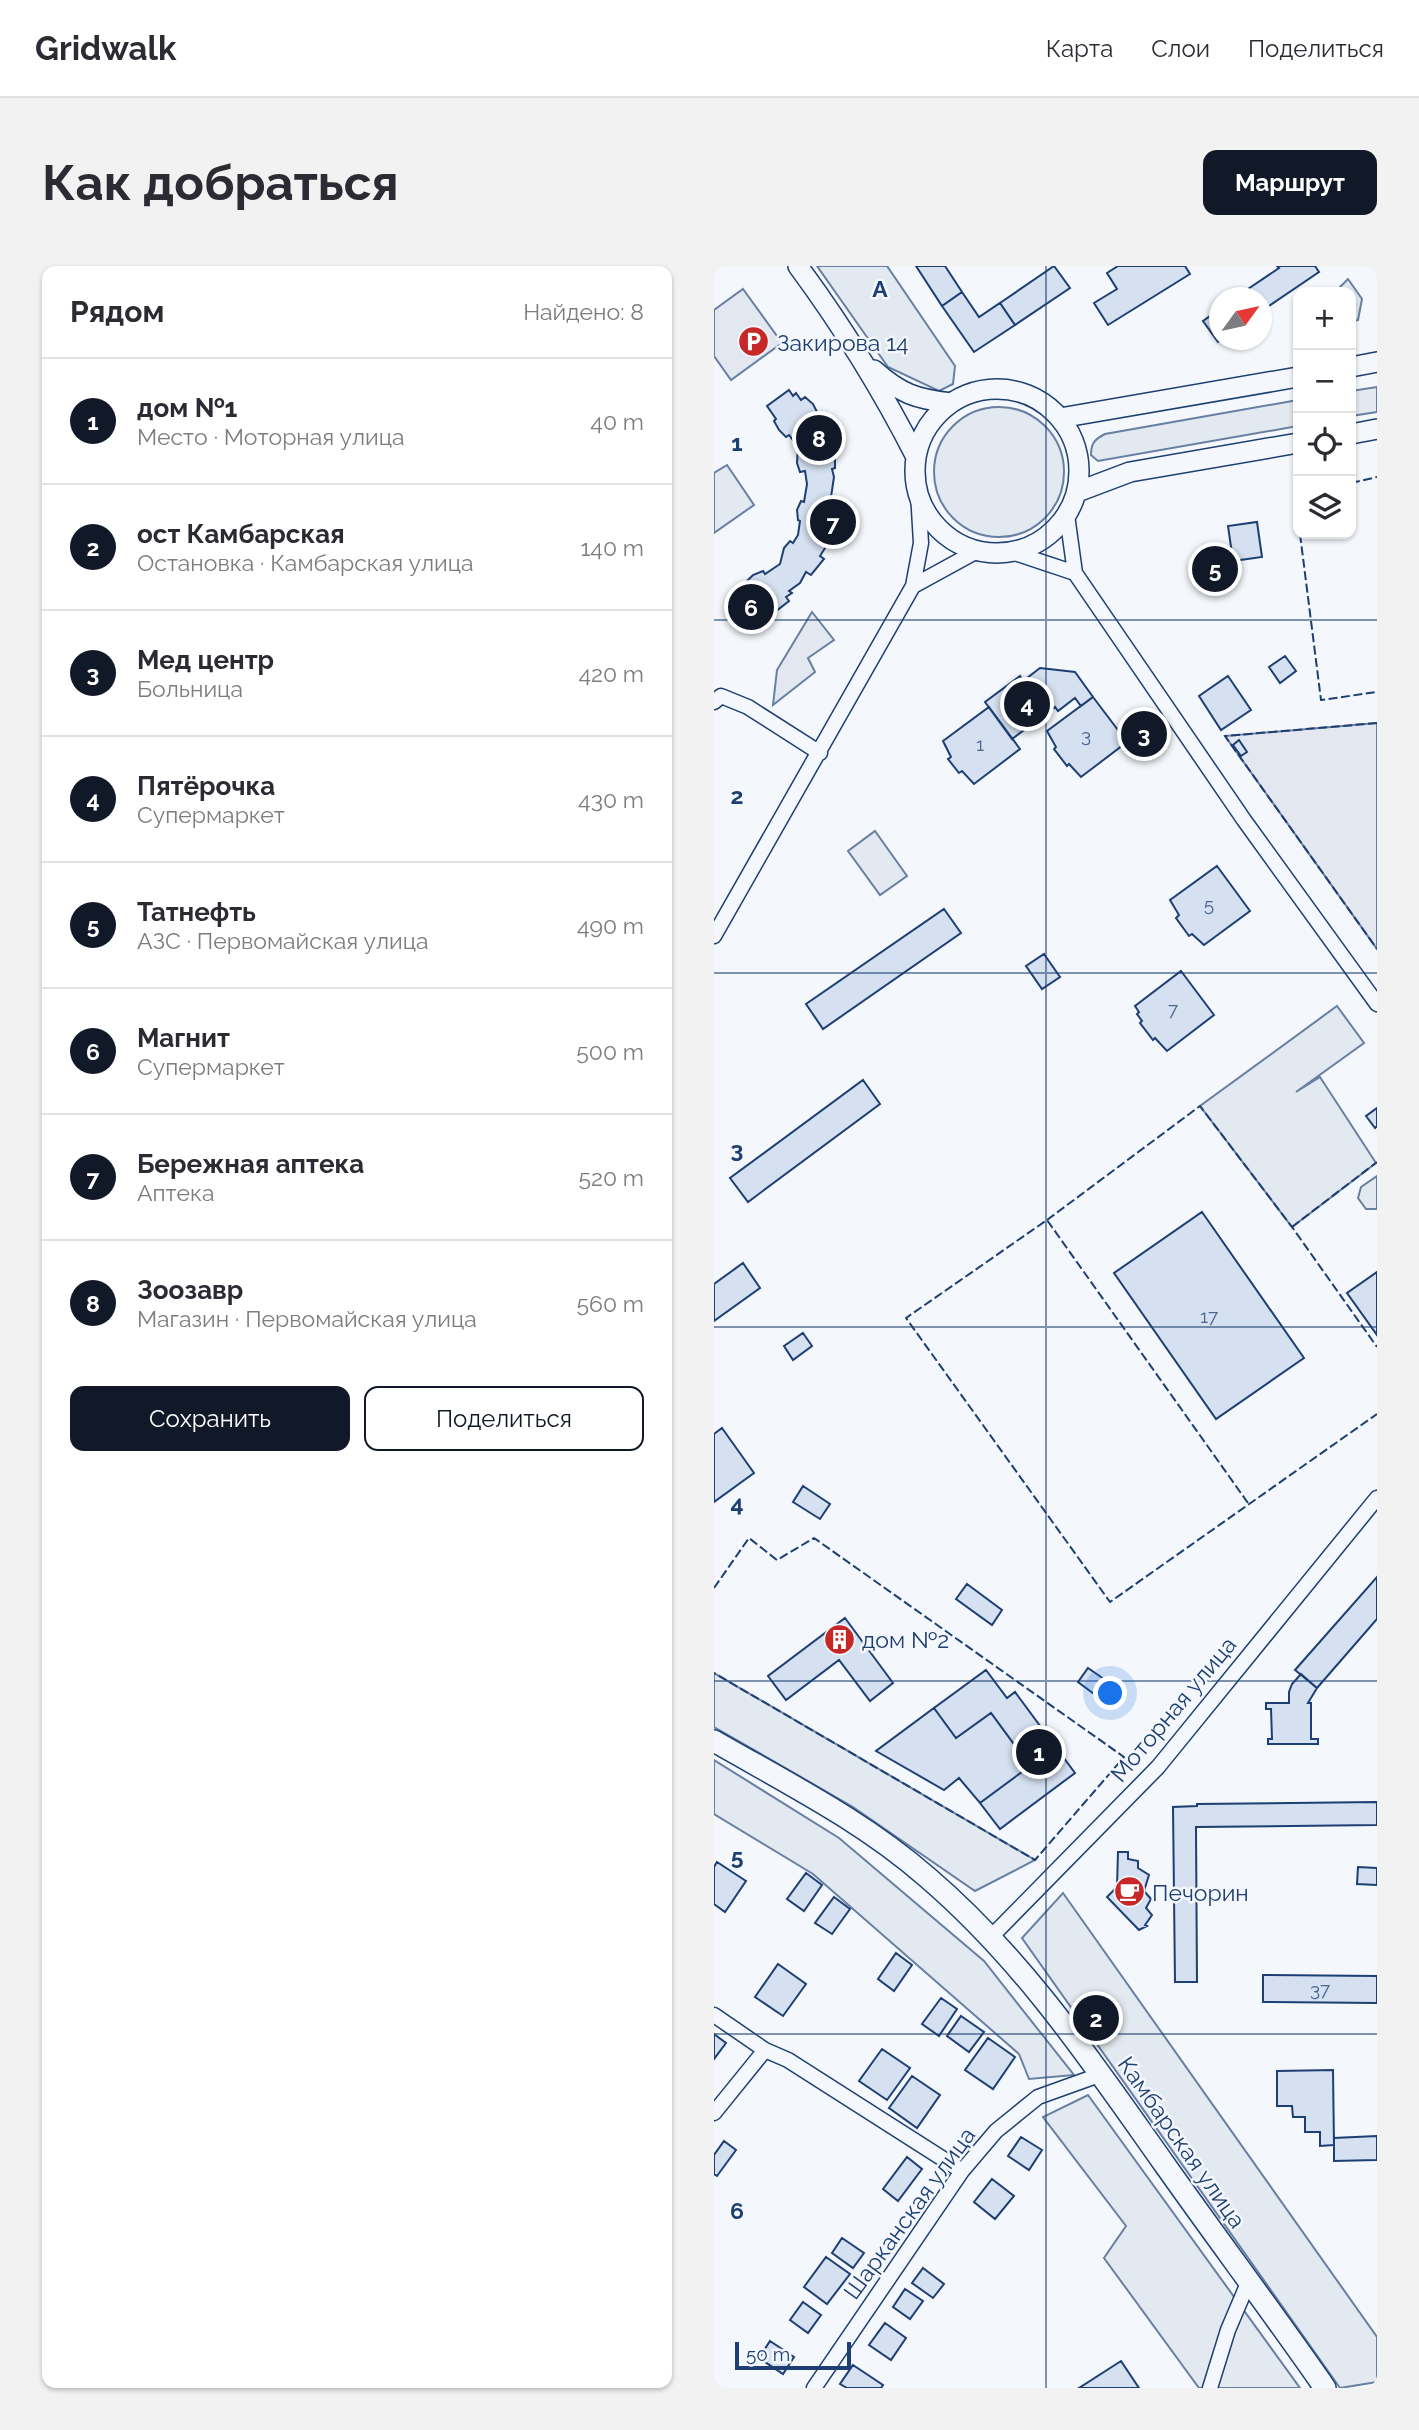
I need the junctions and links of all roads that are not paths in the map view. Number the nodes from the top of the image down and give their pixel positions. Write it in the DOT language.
graph roads {
  1 [pos="798,266"];
  2 [pos="862,359"];
  3 [pos="1377,362"];
  4 [pos="1356,366"];
  5 [pos="1293,378"];
  6 [pos="951,403"];
  7 [pos="1060,418"];
  8 [pos="1377,429"];
  9 [pos="1356,433"];
  10 [pos="1293,444"];
  11 [pos="916,457"];
  12 [pos="918,492"];
  13 [pos="1077,492"];
  14 [pos="1067,515"];
  15 [pos="977,551"];
  16 [pos="1012,552"];
  17 [pos="1075,573"];
  18 [pos="913,586"];
  19 [pos="714,702"];
  20 [pos="820,753"];
  21 [pos="714,936"];
  22 [pos="1377,1003"];
  23 [pos="1377,1498"];
  24 [pos="714,1741"];
  25 [pos="990,1937"];
  26 [pos="714,2015"];
  27 [pos="765,2050"];
  28 [pos="1102,2074"];
  29 [pos="714,2113"];
  30 [pos="962,2171"];
  31 [pos="1248,2283"];
  32 [pos="814,2388"];
  33 [pos="1210,2388"];
  34 [pos="1325,2388"];
  1 -- 2 [label="main road"];
  2 -- 6 [label="main road"];
  2 -- 11 [label="main road"];
  3 -- 4 [label="main road"];
  5 -- 7 [label="main road"];
  6 -- 7 [label="main road"];
  6 -- 11 [label="main road"];
  7 -- 13 [label="main road"];
  8 -- 9 [label="main road"];
  10 -- 13 [label="main road"];
  11 -- 12 [label="main road"];
  12 -- 15 [label="main road"];
  12 -- 18 [label="street"];
  13 -- 14 [label="main road"];
  14 -- 16 [label="main road"];
  14 -- 17 [label="street"];
  15 -- 16 [label="main road"];
  15 -- 18 [label="street"];
  16 -- 17 [label="street"];
  17 -- 22 [label="street"];
  18 -- 20 [label="street"];
  19 -- 20 [label="street"];
  20 -- 21 [label="street"];
  23 -- 25 [label="street, Моторная улица"];
  24 -- 25 [label="main road, Камбарская улица"];
  25 -- 28 [label="main road, Камбарская улица"];
  26 -- 27 [label="street"];
  27 -- 29 [label="street"];
  27 -- 30 [label="street"];
  28 -- 30 [label="street, Шарканская улица"];
  28 -- 31 [label="main road, Камбарская улица"];
  30 -- 32 [label="street, Шарканская улица"];
  31 -- 33 [label="street"];
  31 -- 34 [label="main road, Камбарская улица"];
}
